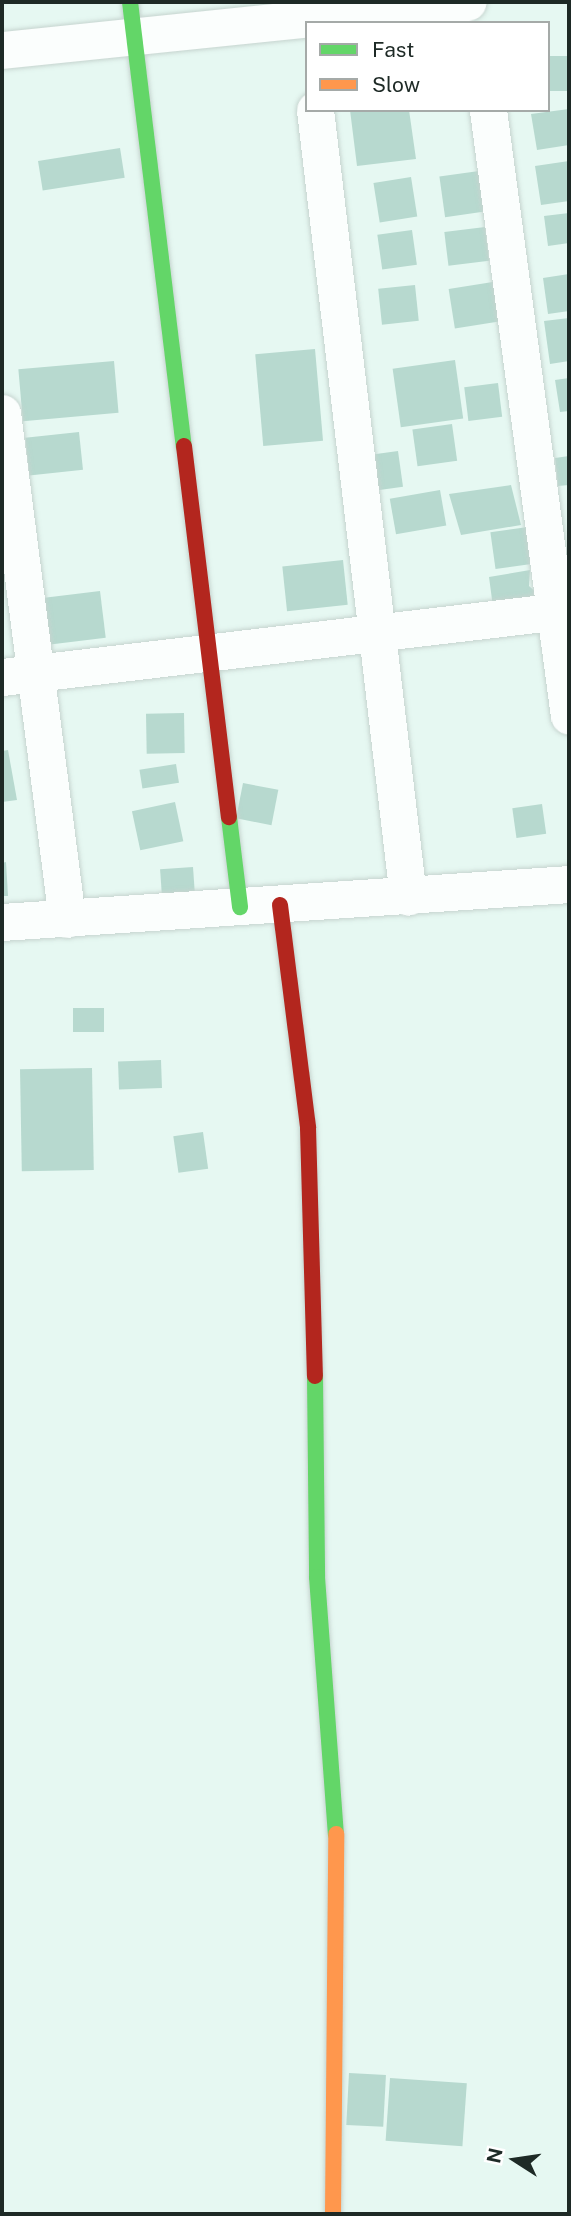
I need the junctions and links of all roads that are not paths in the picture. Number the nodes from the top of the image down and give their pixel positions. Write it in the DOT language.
graph roads {
  1 [pos="471,2"];
  2 [pos="132,19"];
  3 [pos="304,21"];
  4 [pos="476,21"];
  5 [pos="2,50"];
  6 [pos="315,112"];
  7 [pos="488,112"];
  8 [pos="2,414"];
  9 [pos="563,610"];
  10 [pos="377,632"];
  11 [pos="209,651"];
  12 [pos="18,675"];
  13 [pos="569,716"];
  14 [pos="569,884"];
  15 [pos="408,897"];
  16 [pos="280,905"];
  17 [pos="240,907"];
  18 [pos="67,919"];
  19 [pos="2,922"];
  20 [pos="333,2214"];
  1 -- 3 [label="street"];
  1 -- 4 [label="street"];
  2 -- 3 [label="street"];
  2 -- 5 [label="street"];
  2 -- 11 [label="street"];
  6 -- 10 [label="street"];
  7 -- 9 [label="street"];
  8 -- 12 [label="street"];
  9 -- 10 [label="street"];
  9 -- 13 [label="street"];
  10 -- 11 [label="street"];
  10 -- 15 [label="street"];
  11 -- 12 [label="street"];
  11 -- 17 [label="street"];
  12 -- 18 [label="street"];
  14 -- 15 [label="street"];
  15 -- 16 [label="street"];
  16 -- 17 [label="street"];
  16 -- 20 [label="street"];
  17 -- 18 [label="street"];
  18 -- 19 [label="street"];
}
